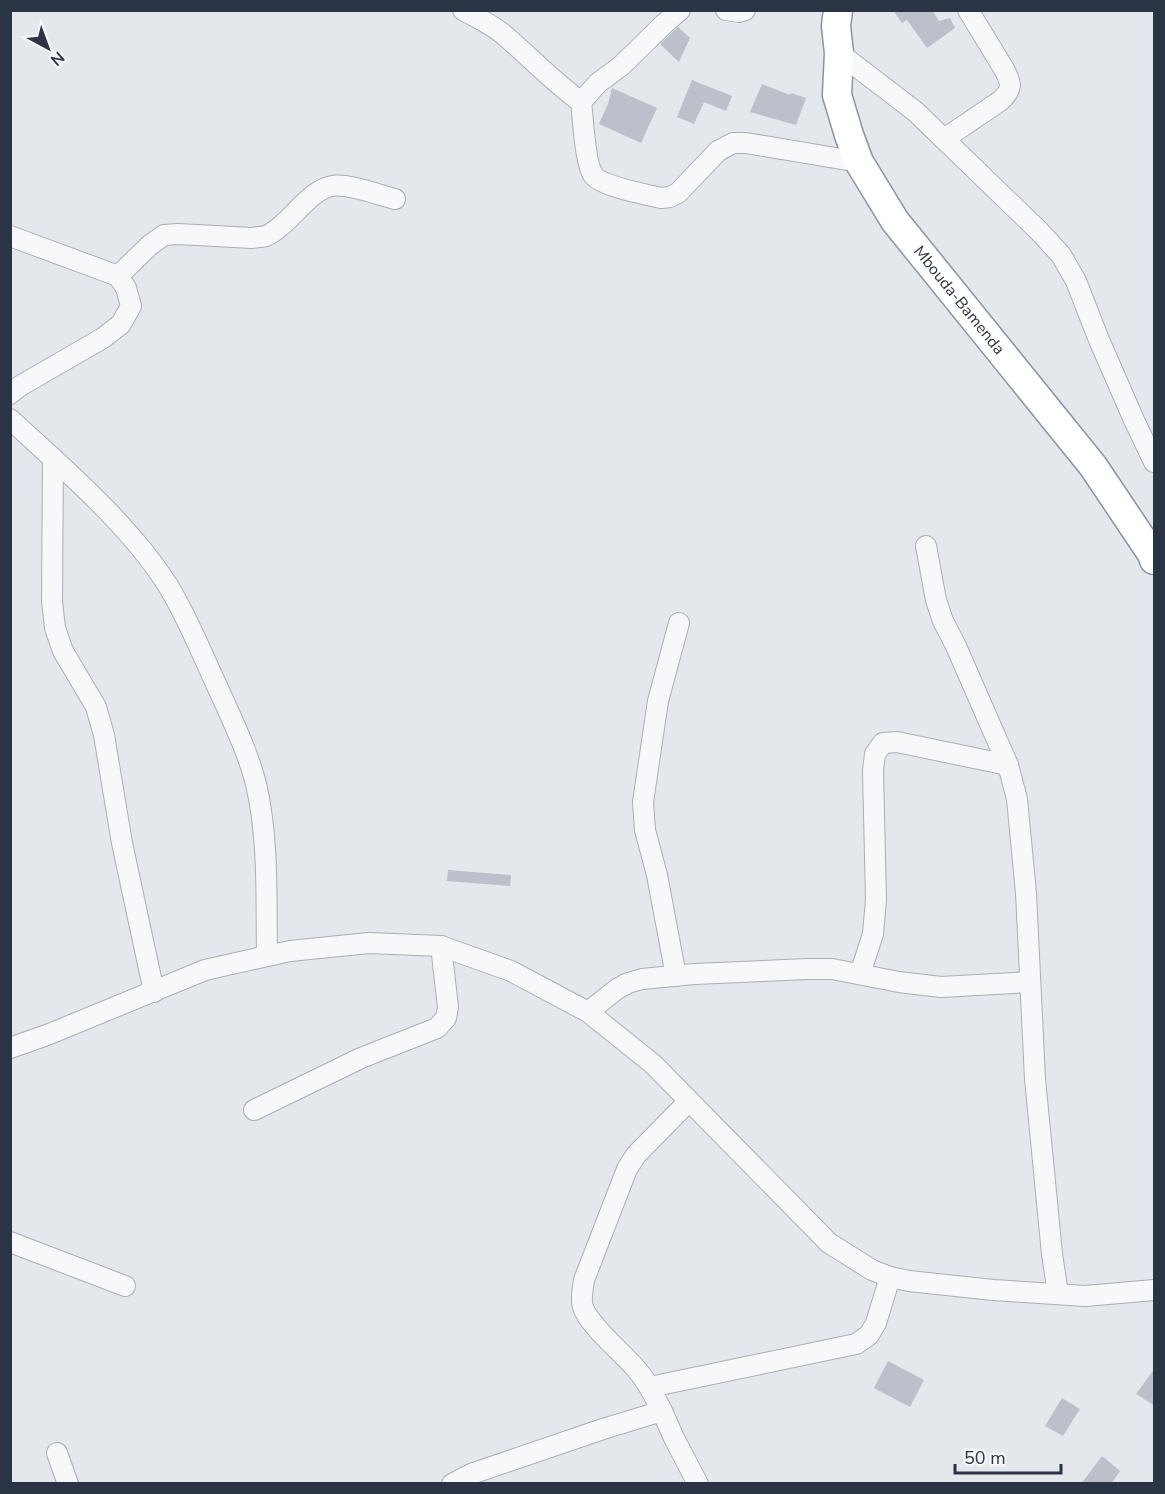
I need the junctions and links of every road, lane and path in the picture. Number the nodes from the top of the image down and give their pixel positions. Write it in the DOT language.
graph roads {
  1 [pos="463,10"];
  2 [pos="680,10"];
  3 [pos="726,10"];
  4 [pos="745,10"];
  5 [pos="838,10"];
  6 [pos="968,10"];
  7 [pos="839,53"];
  8 [pos="581,102"];
  9 [pos="944,139"];
  10 [pos="859,162"];
  11 [pos="395,199"];
  12 [pos="10,236"];
  13 [pos="118,276"];
  14 [pos="10,394"];
  15 [pos="10,419"];
  16 [pos="53,458"];
  17 [pos="1155,462"];
  18 [pos="926,546"];
  19 [pos="1154,554"];
  20 [pos="679,623"];
  21 [pos="1008,765"];
  22 [pos="441,946"];
  23 [pos="267,956"];
  24 [pos="860,974"];
  25 [pos="676,976"];
  26 [pos="1030,982"];
  27 [pos="154,992"];
  28 [pos="588,1012"];
  29 [pos="10,1048"];
  30 [pos="689,1101"];
  31 [pos="254,1110"];
  32 [pos="10,1242"];
  33 [pos="890,1277"];
  34 [pos="125,1286"];
  35 [pos="1155,1290"];
  36 [pos="1058,1294"];
  37 [pos="650,1387"];
  38 [pos="662,1411"];
  39 [pos="57,1453"];
  40 [pos="69,1484"];
  41 [pos="452,1484"];
  42 [pos="698,1484"];
  1 -- 8 [label="street"];
  2 -- 8 [label="street"];
  3 -- 4 [label="street"];
  5 -- 7 [label="highway, Mbouda-Bamenda"];
  6 -- 9 [label="street"];
  7 -- 9 [label="street"];
  7 -- 10 [label="highway, Mbouda-Bamenda"];
  8 -- 10 [label="street"];
  9 -- 17 [label="street"];
  10 -- 19 [label="highway, Mbouda-Bamenda"];
  11 -- 13 [label="street"];
  12 -- 13 [label="street"];
  13 -- 14 [label="street"];
  15 -- 16 [label="street"];
  16 -- 23 [label="street"];
  16 -- 27 [label="street"];
  18 -- 21 [label="street"];
  20 -- 25 [label="street"];
  21 -- 24 [label="street"];
  21 -- 26 [label="street"];
  22 -- 23 [label="street"];
  22 -- 28 [label="street"];
  22 -- 31 [label="street"];
  23 -- 27 [label="street"];
  24 -- 25 [label="street"];
  24 -- 26 [label="street"];
  25 -- 28 [label="street"];
  26 -- 36 [label="street"];
  27 -- 29 [label="street"];
  28 -- 30 [label="street"];
  30 -- 33 [label="street"];
  30 -- 37 [label="street"];
  32 -- 34 [label="street"];
  33 -- 36 [label="street"];
  33 -- 37 [label="street"];
  35 -- 36 [label="street"];
  37 -- 38 [label="street"];
  38 -- 41 [label="street"];
  38 -- 42 [label="street"];
  39 -- 40 [label="street"];
}
